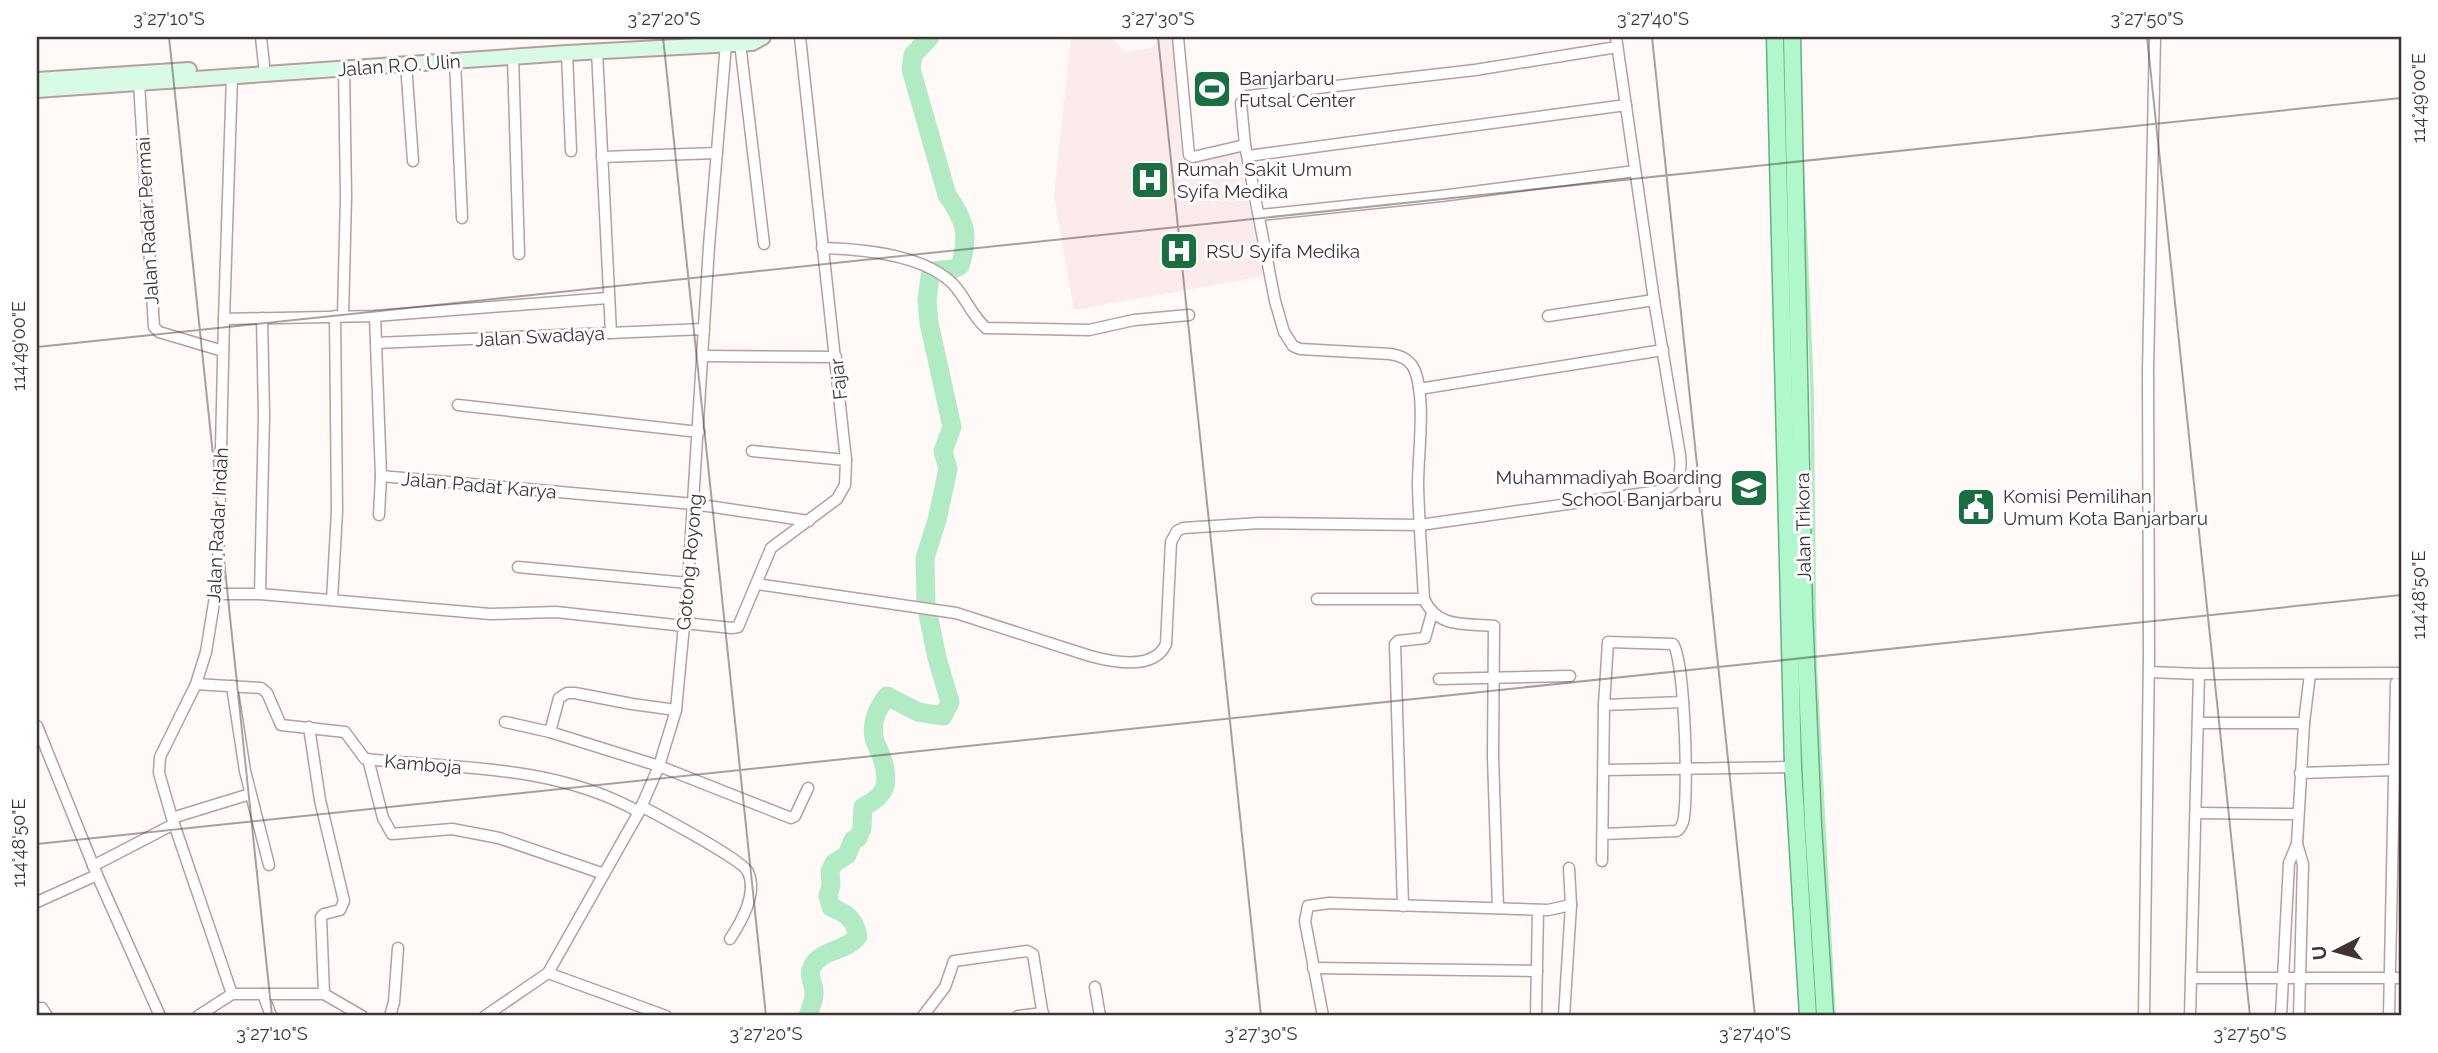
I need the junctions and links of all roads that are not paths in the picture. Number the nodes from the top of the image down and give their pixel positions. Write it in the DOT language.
graph roads {
  1 [pos="261,37"];
  2 [pos="760,37"];
  3 [pos="800,37"];
  4 [pos="1178,37"];
  5 [pos="1774,37"];
  6 [pos="1792,37"];
  7 [pos="2155,37"];
  8 [pos="687,40"];
  9 [pos="1616,42"];
  10 [pos="733,44"];
  11 [pos="597,51"];
  12 [pos="567,53"];
  13 [pos="513,57"];
  14 [pos="455,61"];
  15 [pos="406,64"];
  16 [pos="264,65"];
  17 [pos="344,68"];
  18 [pos="232,76"];
  19 [pos="37,80"];
  20 [pos="92,81"];
  21 [pos="139,83"];
  22 [pos="37,90"];
  23 [pos="1626,105"];
  24 [pos="1245,145"];
  25 [pos="571,151"];
  26 [pos="717,153"];
  27 [pos="1248,156"];
  28 [pos="602,157"];
  29 [pos="413,161"];
  30 [pos="1635,170"];
  31 [pos="1260,215"];
  32 [pos="462,218"];
  33 [pos="764,244"];
  34 [pos="822,248"];
  35 [pos="519,254"];
  36 [pos="608,298"];
  37 [pos="1654,300"];
  38 [pos="1782,304"];
  39 [pos="1798,304"];
  40 [pos="1189,315"];
  41 [pos="339,316"];
  42 [pos="375,316"];
  43 [pos="1548,316"];
  44 [pos="224,318"];
  45 [pos="262,318"];
  46 [pos="704,329"];
  47 [pos="611,333"];
  48 [pos="376,343"];
  49 [pos="1663,350"];
  50 [pos="223,351"];
  51 [pos="703,356"];
  52 [pos="836,357"];
  53 [pos="1419,389"];
  54 [pos="457,405"];
  55 [pos="698,432"];
  56 [pos="752,451"];
  57 [pos="846,460"];
  58 [pos="381,476"];
  59 [pos="694,504"];
  60 [pos="379,515"];
  61 [pos="809,521"];
  62 [pos="1420,525"];
  63 [pos="518,567"];
  64 [pos="688,583"];
  65 [pos="757,584"];
  66 [pos="216,594"];
  67 [pos="260,594"];
  68 [pos="1317,599"];
  69 [pos="1424,599"];
  70 [pos="332,600"];
  71 [pos="1432,613"];
  72 [pos="684,625"];
  73 [pos="2149,672"];
  74 [pos="2199,674"];
  75 [pos="2309,674"];
  76 [pos="1570,676"];
  77 [pos="2398,678"];
  78 [pos="1439,679"];
  79 [pos="1494,679"];
  80 [pos="196,684"];
  81 [pos="232,686"];
  82 [pos="1683,702"];
  83 [pos="1604,705"];
  84 [pos="676,710"];
  85 [pos="505,722"];
  86 [pos="2198,723"];
  87 [pos="2304,723"];
  88 [pos="37,726"];
  89 [pos="309,727"];
  90 [pos="550,732"];
  91 [pos="368,759"];
  92 [pos="659,766"];
  93 [pos="1793,767"];
  94 [pos="1685,769"];
  95 [pos="1604,770"];
  96 [pos="2394,770"];
  97 [pos="2300,773"];
  98 [pos="808,788"];
  99 [pos="250,794"];
  100 [pos="640,809"];
  101 [pos="2197,813"];
  102 [pos="2298,814"];
  103 [pos="173,821"];
  104 [pos="1603,834"];
  105 [pos="2297,844"];
  106 [pos="1602,861"];
  107 [pos="269,865"];
  108 [pos="1569,868"];
  109 [pos="95,870"];
  110 [pos="604,874"];
  111 [pos="37,902"];
  112 [pos="1571,905"];
  113 [pos="1403,906"];
  114 [pos="1498,908"];
  115 [pos="1538,911"];
  116 [pos="730,939"];
  117 [pos="398,948"];
  118 [pos="1313,968"];
  119 [pos="1537,971"];
  120 [pos="548,973"];
  121 [pos="2300,977"];
  122 [pos="2191,978"];
  123 [pos="2282,978"];
  124 [pos="2396,978"];
  125 [pos="1095,987"];
  126 [pos="232,994"];
  127 [pos="262,994"];
  128 [pos="324,994"];
  129 [pos="37,1008"];
  130 [pos="1043,1015"];
  131 [pos="47,1016"];
  132 [pos="160,1016"];
  133 [pos="198,1016"];
  134 [pos="271,1016"];
  135 [pos="362,1016"];
  136 [pos="390,1016"];
  137 [pos="487,1016"];
  138 [pos="666,1016"];
  139 [pos="923,1016"];
  140 [pos="1018,1016"];
  141 [pos="1100,1016"];
  142 [pos="1323,1016"];
  143 [pos="1536,1016"];
  144 [pos="1563,1016"];
  145 [pos="1808,1016"];
  146 [pos="1825,1016"];
  147 [pos="2144,1016"];
  148 [pos="2190,1016"];
  149 [pos="2281,1016"];
  150 [pos="2299,1016"];
  151 [pos="2389,1016"];
  1 -- 16 [label="street"];
  2 -- 10 [label="main road, Jalan R.O. Ulin"];
  3 -- 34 [label="street, Fajar"];
  4 -- 24 [label="street"];
  5 -- 38 [label="main road, Jalan Trikora"];
  6 -- 39 [label="main road, Jalan Trikora"];
  7 -- 73 [label="street"];
  8 -- 10 [label="main road, Jalan R.O. Ulin"];
  8 -- 11 [label="main road, Jalan R.O. Ulin"];
  8 -- 16 [label="main road, Jalan R.O. Ulin"];
  9 -- 23 [label="street"];
  9 -- 24 [label="street"];
  10 -- 26 [label="street, Gotong Royong"];
  10 -- 33 [label="street"];
  11 -- 12 [label="main road, Jalan R.O. Ulin"];
  11 -- 28 [label="street"];
  12 -- 13 [label="main road, Jalan R.O. Ulin"];
  12 -- 25 [label="street"];
  13 -- 14 [label="main road, Jalan R.O. Ulin"];
  13 -- 35 [label="street"];
  14 -- 15 [label="main road, Jalan R.O. Ulin"];
  14 -- 32 [label="street"];
  15 -- 17 [label="main road, Jalan R.O. Ulin"];
  15 -- 29 [label="street"];
  16 -- 20 [label="main road, Jalan R.O. Ulin"];
  17 -- 18 [label="main road, Jalan R.O. Ulin"];
  17 -- 41 [label="street"];
  18 -- 21 [label="main road, Jalan R.O. Ulin"];
  18 -- 44 [label="street, Jalan Radar Indah"];
  19 -- 20 [label="main road, Jalan R.O. Ulin"];
  20 -- 21 [label="main road, Jalan R.O. Ulin"];
  20 -- 22 [label="main road, Jalan R.O. Ulin"];
  21 -- 50 [label="street, Jalan Radar Permai"];
  23 -- 27 [label="street"];
  23 -- 30 [label="street"];
  24 -- 27 [label="street"];
  26 -- 28 [label="street"];
  26 -- 46 [label="street, Gotong Royong"];
  27 -- 31 [label="street"];
  28 -- 36 [label="street"];
  30 -- 31 [label="street"];
  30 -- 37 [label="street"];
  31 -- 53 [label="street"];
  34 -- 40 [label="street"];
  34 -- 52 [label="street, Fajar"];
  36 -- 42 [label="street"];
  36 -- 47 [label="street"];
  37 -- 43 [label="street"];
  37 -- 49 [label="street"];
  38 -- 39 [label="main road"];
  38 -- 93 [label="main road, Jalan Trikora"];
  39 -- 146 [label="main road, Jalan Trikora"];
  41 -- 42 [label="street"];
  41 -- 45 [label="street"];
  41 -- 70 [label="street"];
  42 -- 48 [label="street, Jalan Padat Karya"];
  44 -- 45 [label="street"];
  44 -- 50 [label="street, Jalan Radar Indah"];
  45 -- 67 [label="street"];
  46 -- 47 [label="street, Jalan Swadaya"];
  46 -- 51 [label="street, Gotong Royong"];
  47 -- 48 [label="street, Jalan Swadaya"];
  48 -- 58 [label="street, Jalan Padat Karya"];
  49 -- 53 [label="street"];
  49 -- 62 [label="street"];
  50 -- 66 [label="street, Jalan Radar Indah"];
  51 -- 52 [label="street"];
  51 -- 55 [label="street, Gotong Royong"];
  52 -- 57 [label="street, Fajar"];
  53 -- 62 [label="street"];
  54 -- 55 [label="street"];
  55 -- 59 [label="street, Gotong Royong"];
  56 -- 57 [label="street"];
  57 -- 61 [label="street, Fajar"];
  58 -- 59 [label="street, Jalan Padat Karya"];
  58 -- 60 [label="street"];
  59 -- 61 [label="street, Jalan Padat Karya"];
  59 -- 64 [label="street, Gotong Royong"];
  61 -- 65 [label="street, Fajar"];
  62 -- 65 [label="street"];
  62 -- 69 [label="street"];
  63 -- 64 [label="street"];
  64 -- 72 [label="street, Gotong Royong"];
  65 -- 72 [label="street, Fajar"];
  66 -- 67 [label="street"];
  66 -- 80 [label="street, Jalan Radar Indah"];
  67 -- 70 [label="street"];
  68 -- 69 [label="street"];
  69 -- 71 [label="street"];
  70 -- 72 [label="street"];
  71 -- 79 [label="street"];
  71 -- 113 [label="street"];
  72 -- 84 [label="street, Gotong Royong"];
  73 -- 74 [label="street"];
  73 -- 147 [label="street"];
  74 -- 75 [label="street"];
  74 -- 86 [label="street"];
  75 -- 77 [label="street"];
  75 -- 87 [label="street"];
  76 -- 79 [label="street"];
  77 -- 96 [label="street"];
  78 -- 79 [label="street"];
  79 -- 114 [label="street"];
  80 -- 81 [label="street, Kamboja"];
  80 -- 103 [label="street, Jalan Radar Indah"];
  81 -- 89 [label="street, Kamboja"];
  81 -- 99 [label="street"];
  82 -- 83 [label="street"];
  82 -- 83 [label="street"];
  82 -- 94 [label="street"];
  83 -- 95 [label="street"];
  84 -- 90 [label="street"];
  84 -- 92 [label="street, Gotong Royong"];
  85 -- 90 [label="street"];
  86 -- 87 [label="street"];
  86 -- 101 [label="street"];
  87 -- 97 [label="street"];
  88 -- 109 [label="street"];
  89 -- 91 [label="street, Kamboja"];
  89 -- 128 [label="street"];
  90 -- 92 [label="street"];
  91 -- 100 [label="street, Kamboja"];
  91 -- 110 [label="street"];
  92 -- 98 [label="street"];
  92 -- 100 [label="street, Gotong Royong"];
  93 -- 94 [label="street"];
  93 -- 145 [label="main road, Jalan Trikora"];
  94 -- 95 [label="street"];
  94 -- 104 [label="street"];
  95 -- 104 [label="street"];
  96 -- 97 [label="street"];
  96 -- 124 [label="street"];
  97 -- 102 [label="street"];
  99 -- 103 [label="street"];
  99 -- 107 [label="street"];
  100 -- 110 [label="street, Gotong Royong"];
  100 -- 116 [label="street, Kamboja"];
  101 -- 102 [label="street"];
  101 -- 122 [label="street"];
  102 -- 105 [label="street"];
  103 -- 109 [label="street"];
  103 -- 126 [label="street, Jalan Radar Indah"];
  104 -- 106 [label="street"];
  105 -- 121 [label="street"];
  105 -- 123 [label="street"];
  108 -- 112 [label="street"];
  109 -- 111 [label="street"];
  109 -- 132 [label="street"];
  110 -- 120 [label="street, Gotong Royong"];
  112 -- 115 [label="street"];
  112 -- 144 [label="street"];
  113 -- 114 [label="street"];
  113 -- 118 [label="street"];
  114 -- 115 [label="street"];
  115 -- 119 [label="street"];
  117 -- 136 [label="street"];
  118 -- 119 [label="street"];
  118 -- 142 [label="street"];
  119 -- 143 [label="street"];
  120 -- 137 [label="street, Gotong Royong"];
  120 -- 138 [label="street"];
  121 -- 123 [label="street"];
  121 -- 124 [label="street"];
  121 -- 150 [label="street"];
  122 -- 123 [label="street"];
  122 -- 148 [label="street"];
  123 -- 149 [label="street"];
  124 -- 151 [label="street"];
  125 -- 141 [label="street"];
  126 -- 127 [label="street"];
  126 -- 133 [label="street"];
  127 -- 128 [label="street"];
  127 -- 134 [label="street"];
  128 -- 135 [label="street"];
  129 -- 131 [label="street"];
  130 -- 139 [label="street"];
  130 -- 140 [label="street"];
}
